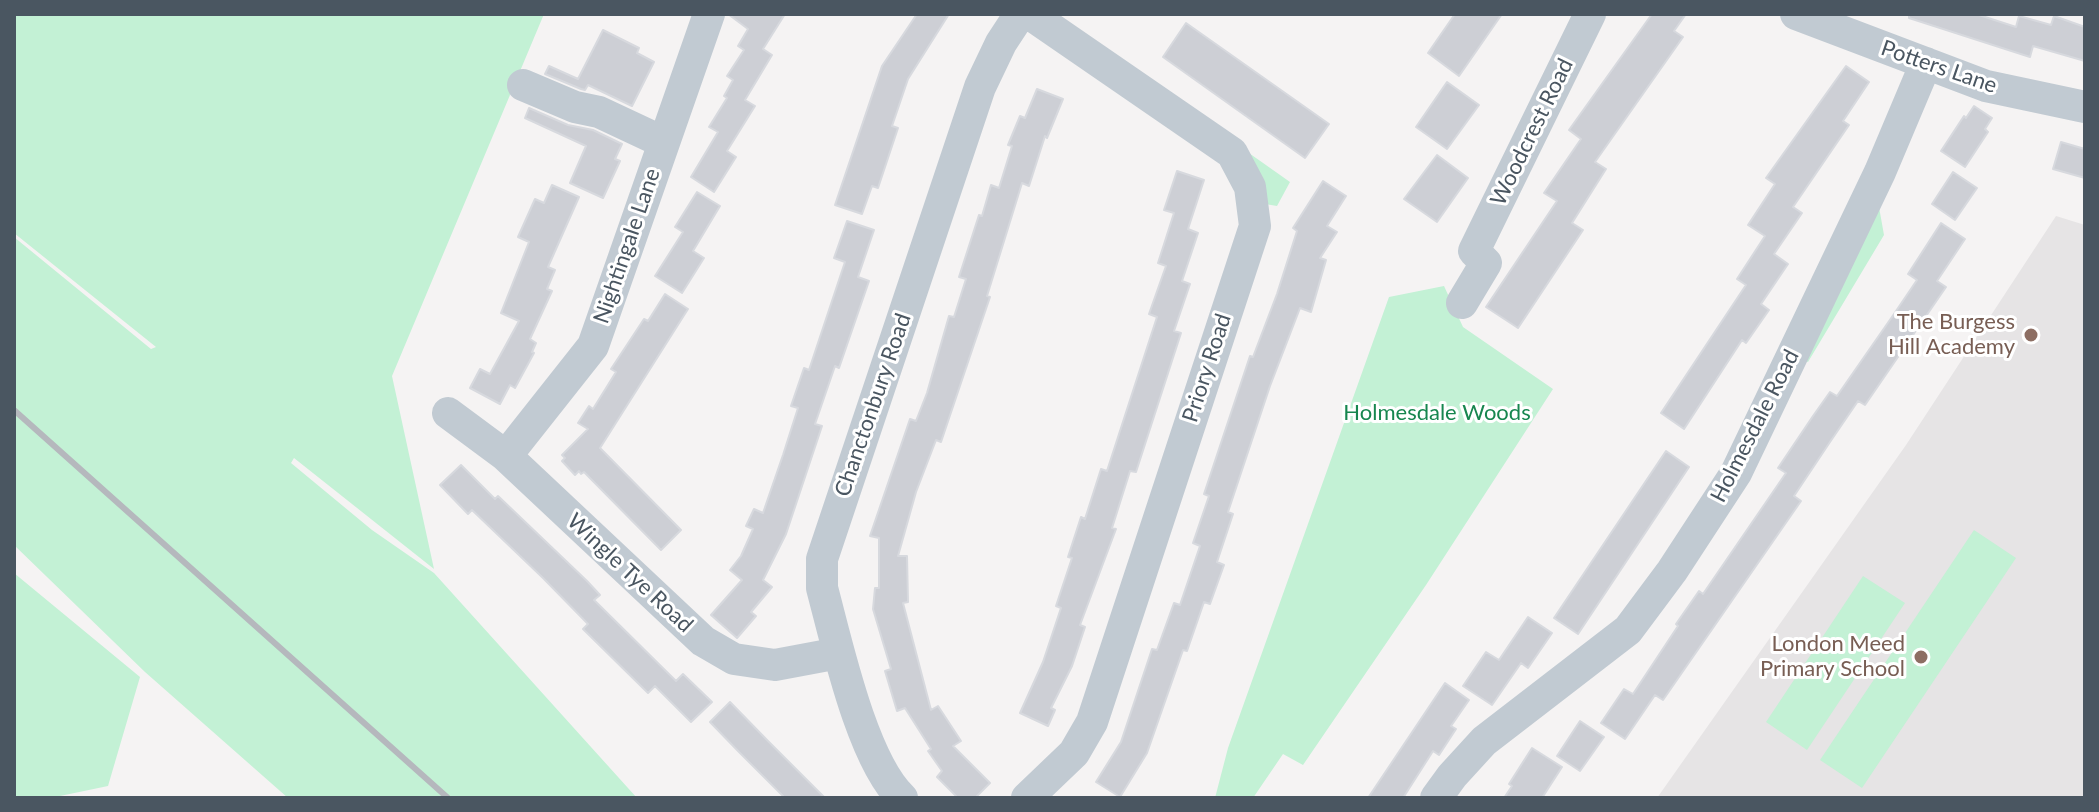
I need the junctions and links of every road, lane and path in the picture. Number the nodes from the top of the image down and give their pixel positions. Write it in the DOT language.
graph roads {
  1 [pos="709,14"];
  2 [pos="1020,14"];
  3 [pos="1030,14"];
  4 [pos="1590,14"];
  5 [pos="1796,14"];
  6 [pos="1926,63"];
  7 [pos="523,85"];
  8 [pos="2085,107"];
  9 [pos="663,142"];
  10 [pos="1462,303"];
  11 [pos="448,413"];
  12 [pos="506,456"];
  13 [pos="839,653"];
  14 [pos="902,798"];
  15 [pos="1027,798"];
  16 [pos="1436,798"];
  1 -- 9 [label="street, Nightingale Lane"];
  2 -- 13 [label="street, Chanctonbury Road"];
  3 -- 15 [label="street, Priory Road"];
  4 -- 10 [label="street, Woodcrest Road"];
  5 -- 6 [label="street, Potters Lane"];
  6 -- 8 [label="street, Potters Lane"];
  6 -- 16 [label="street, Holmesdale Road"];
  7 -- 9 [label="street"];
  9 -- 12 [label="street, Nightingale Lane"];
  11 -- 12 [label="street, Wingle Tye Road"];
  12 -- 13 [label="street, Wingle Tye Road"];
  13 -- 14 [label="street, Chanctonbury Road"];
}
